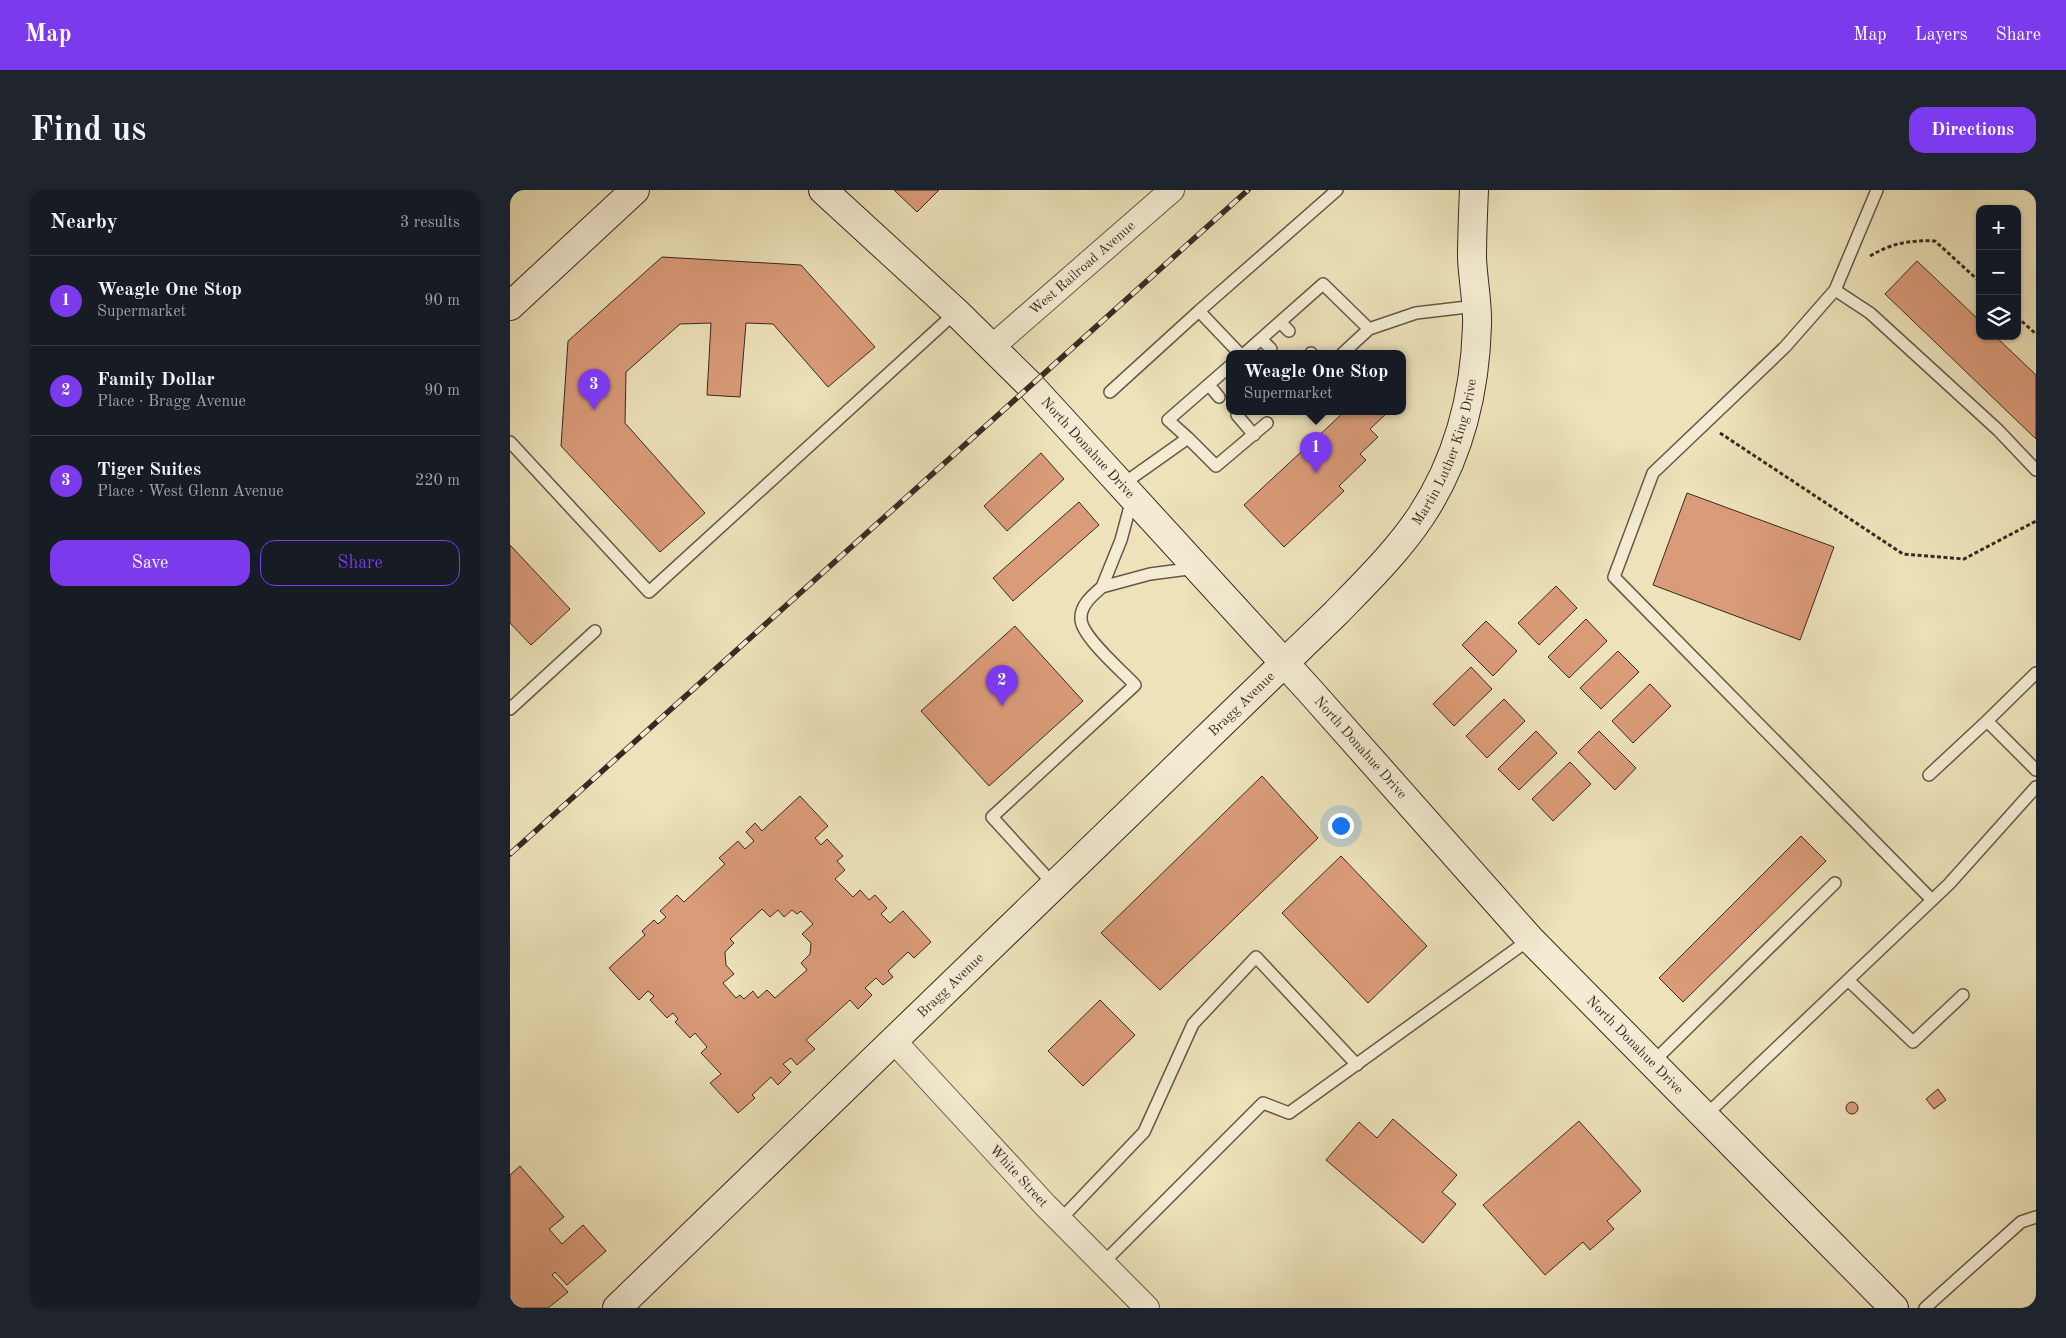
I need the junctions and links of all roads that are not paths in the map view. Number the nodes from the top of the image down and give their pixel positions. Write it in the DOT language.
graph roads {
  1 [pos="635,190"];
  2 [pos="823,190"];
  3 [pos="1172,190"];
  4 [pos="1337,190"];
  5 [pos="1474,190"];
  6 [pos="1877,190"];
  7 [pos="1835,290"];
  8 [pos="510,306"];
  9 [pos="1476,306"];
  10 [pos="1199,311"];
  11 [pos="956,312"];
  12 [pos="1280,322"];
  13 [pos="1369,329"];
  14 [pos="1289,332"];
  15 [pos="1262,339"];
  16 [pos="992,347"];
  17 [pos="1271,349"];
  18 [pos="1238,350"];
  19 [pos="1247,350"];
  20 [pos="1346,350"];
  21 [pos="1226,370"];
  22 [pos="1209,385"];
  23 [pos="1110,392"];
  24 [pos="1220,397"];
  25 [pos="1237,415"];
  26 [pos="1267,423"];
  27 [pos="1254,434"];
  28 [pos="1188,438"];
  29 [pos="510,442"];
  30 [pos="2036,470"];
  31 [pos="1128,490"];
  32 [pos="1197,568"];
  33 [pos="1102,587"];
  34 [pos="595,631"];
  35 [pos="1285,663"];
  36 [pos="2036,673"];
  37 [pos="513,702"];
  38 [pos="1987,721"];
  39 [pos="2036,770"];
  40 [pos="1929,775"];
  41 [pos="2036,787"];
  42 [pos="1835,883"];
  43 [pos="1055,886"];
  44 [pos="1932,900"];
  45 [pos="1530,939"];
  46 [pos="1848,980"];
  47 [pos="1963,995"];
  48 [pos="894,1041"];
  49 [pos="1652,1063"];
  50 [pos="1357,1064"];
  51 [pos="1705,1116"];
  52 [pos="2036,1217"];
  53 [pos="1060,1220"];
  54 [pos="1103,1263"];
  55 [pos="617,1308"];
  56 [pos="1147,1308"];
  57 [pos="1894,1308"];
  58 [pos="1925,1308"];
  1 -- 8 [label="main road"];
  2 -- 11 [label="main road, North Donahue Drive"];
  3 -- 16 [label="street, West Railroad Avenue"];
  4 -- 10 [label="lane"];
  5 -- 9 [label="main road, Martin Luther King Drive"];
  6 -- 7 [label="lane"];
  7 -- 30 [label="lane"];
  7 -- 44 [label="lane"];
  9 -- 13 [label="lane"];
  9 -- 35 [label="main road, Martin Luther King Drive"];
  10 -- 18 [label="lane"];
  10 -- 23 [label="lane"];
  11 -- 16 [label="main road, North Donahue Drive"];
  11 -- 29 [label="lane"];
  12 -- 13 [label="lane"];
  12 -- 14 [label="lane"];
  12 -- 15 [label="lane"];
  13 -- 20 [label="lane"];
  15 -- 17 [label="lane"];
  15 -- 19 [label="lane"];
  16 -- 31 [label="main road, North Donahue Drive"];
  21 -- 22 [label="lane"];
  22 -- 24 [label="lane"];
  22 -- 28 [label="lane"];
  25 -- 27 [label="lane"];
  26 -- 27 [label="lane"];
  27 -- 28 [label="lane"];
  28 -- 31 [label="lane"];
  31 -- 32 [label="main road, North Donahue Drive"];
  31 -- 33 [label="lane"];
  32 -- 33 [label="lane"];
  32 -- 35 [label="main road, North Donahue Drive"];
  33 -- 43 [label="lane"];
  34 -- 37 [label="lane"];
  35 -- 43 [label="main road, Bragg Avenue"];
  35 -- 45 [label="main road, North Donahue Drive"];
  36 -- 38 [label="lane"];
  38 -- 39 [label="lane"];
  38 -- 40 [label="lane"];
  41 -- 44 [label="lane"];
  42 -- 49 [label="lane"];
  43 -- 48 [label="main road, Bragg Avenue"];
  44 -- 46 [label="lane"];
  45 -- 49 [label="main road, North Donahue Drive"];
  45 -- 50 [label="lane"];
  46 -- 47 [label="lane"];
  46 -- 51 [label="lane"];
  48 -- 53 [label="street, White Street"];
  48 -- 55 [label="main road, Bragg Avenue"];
  49 -- 51 [label="main road, North Donahue Drive"];
  50 -- 53 [label="lane"];
  50 -- 54 [label="lane"];
  51 -- 57 [label="main road, North Donahue Drive"];
  52 -- 58 [label="lane"];
  53 -- 54 [label="street, White Street"];
  54 -- 56 [label="street, White Street"];
}
